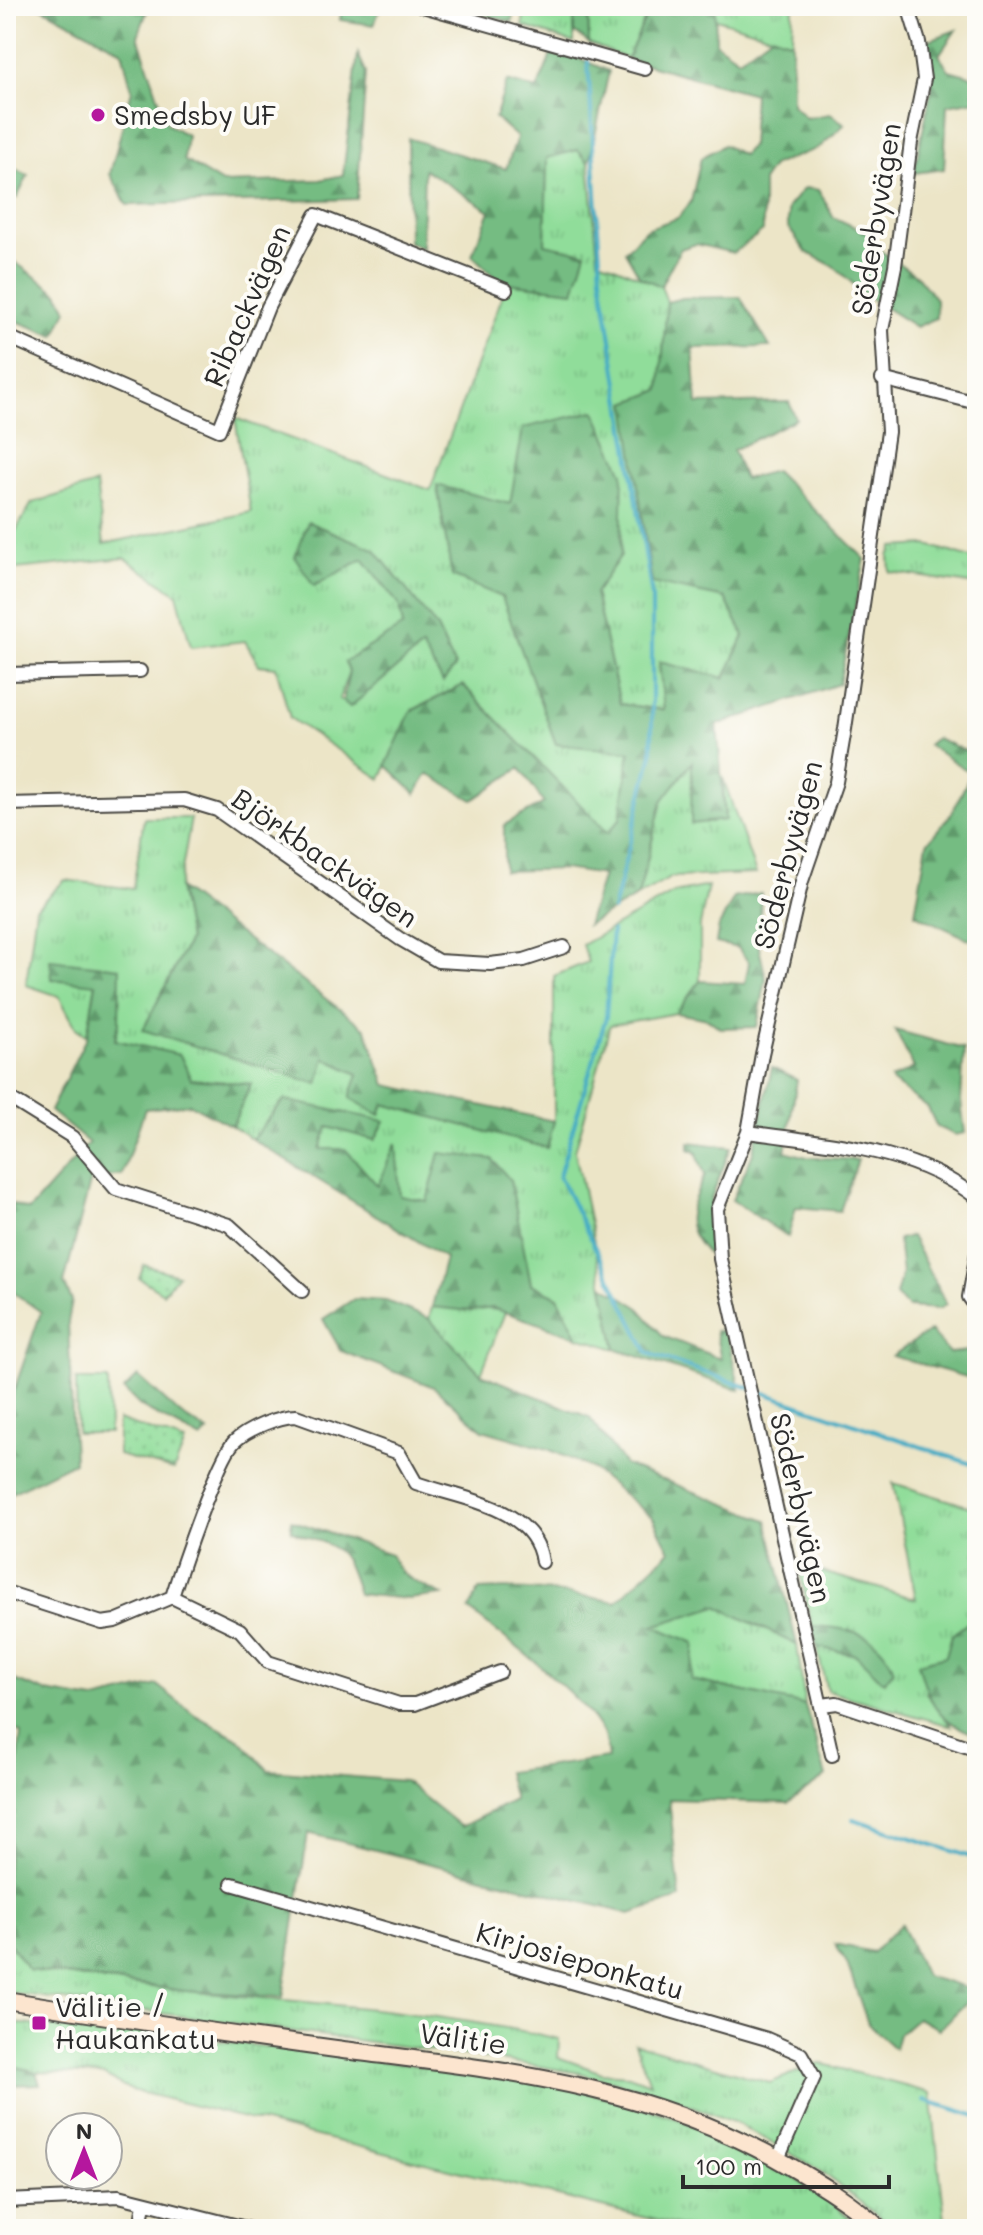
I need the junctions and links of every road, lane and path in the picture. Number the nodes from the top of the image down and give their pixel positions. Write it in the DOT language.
graph roads {
  1 [pos="423,6"];
  2 [pos="908,6"];
  3 [pos="645,69"];
  4 [pos="506,290"];
  5 [pos="6,336"];
  6 [pos="882,379"];
  7 [pos="977,403"];
  8 [pos="140,671"];
  9 [pos="6,674"];
  10 [pos="6,804"];
  11 [pos="564,947"];
  12 [pos="6,1096"];
  13 [pos="748,1132"];
  14 [pos="977,1198"];
  15 [pos="977,1253"];
  16 [pos="302,1291"];
  17 [pos="977,1308"];
  18 [pos="542,1562"];
  19 [pos="6,1592"];
  20 [pos="172,1597"];
  21 [pos="500,1672"];
  22 [pos="822,1705"];
  23 [pos="977,1750"];
  24 [pos="832,1755"];
  25 [pos="232,1884"];
  26 [pos="6,2000"];
  27 [pos="778,2159"];
  28 [pos="6,2201"];
  29 [pos="144,2203"];
  30 [pos="140,2229"];
  31 [pos="250,2229"];
  32 [pos="880,2229"];
  1 -- 3 [label="street"];
  2 -- 6 [label="street, Söderbyvägen"];
  4 -- 5 [label="street, Ribackvägen"];
  6 -- 7 [label="street"];
  6 -- 13 [label="street, Söderbyvägen"];
  8 -- 9 [label="street"];
  10 -- 11 [label="street, Björkbackvägen"];
  12 -- 16 [label="street"];
  13 -- 14 [label="street"];
  13 -- 22 [label="street, Söderbyvägen"];
  15 -- 17 [label="street"];
  18 -- 20 [label="street"];
  19 -- 20 [label="street"];
  20 -- 21 [label="street"];
  22 -- 23 [label="street"];
  22 -- 24 [label="street, Söderbyvägen"];
  25 -- 27 [label="street, Kirjosieponkatu"];
  26 -- 27 [label="main road, Välitie"];
  27 -- 32 [label="main road, Välitie"];
  28 -- 29 [label="street"];
  29 -- 30 [label="street"];
  29 -- 31 [label="street"];
}
